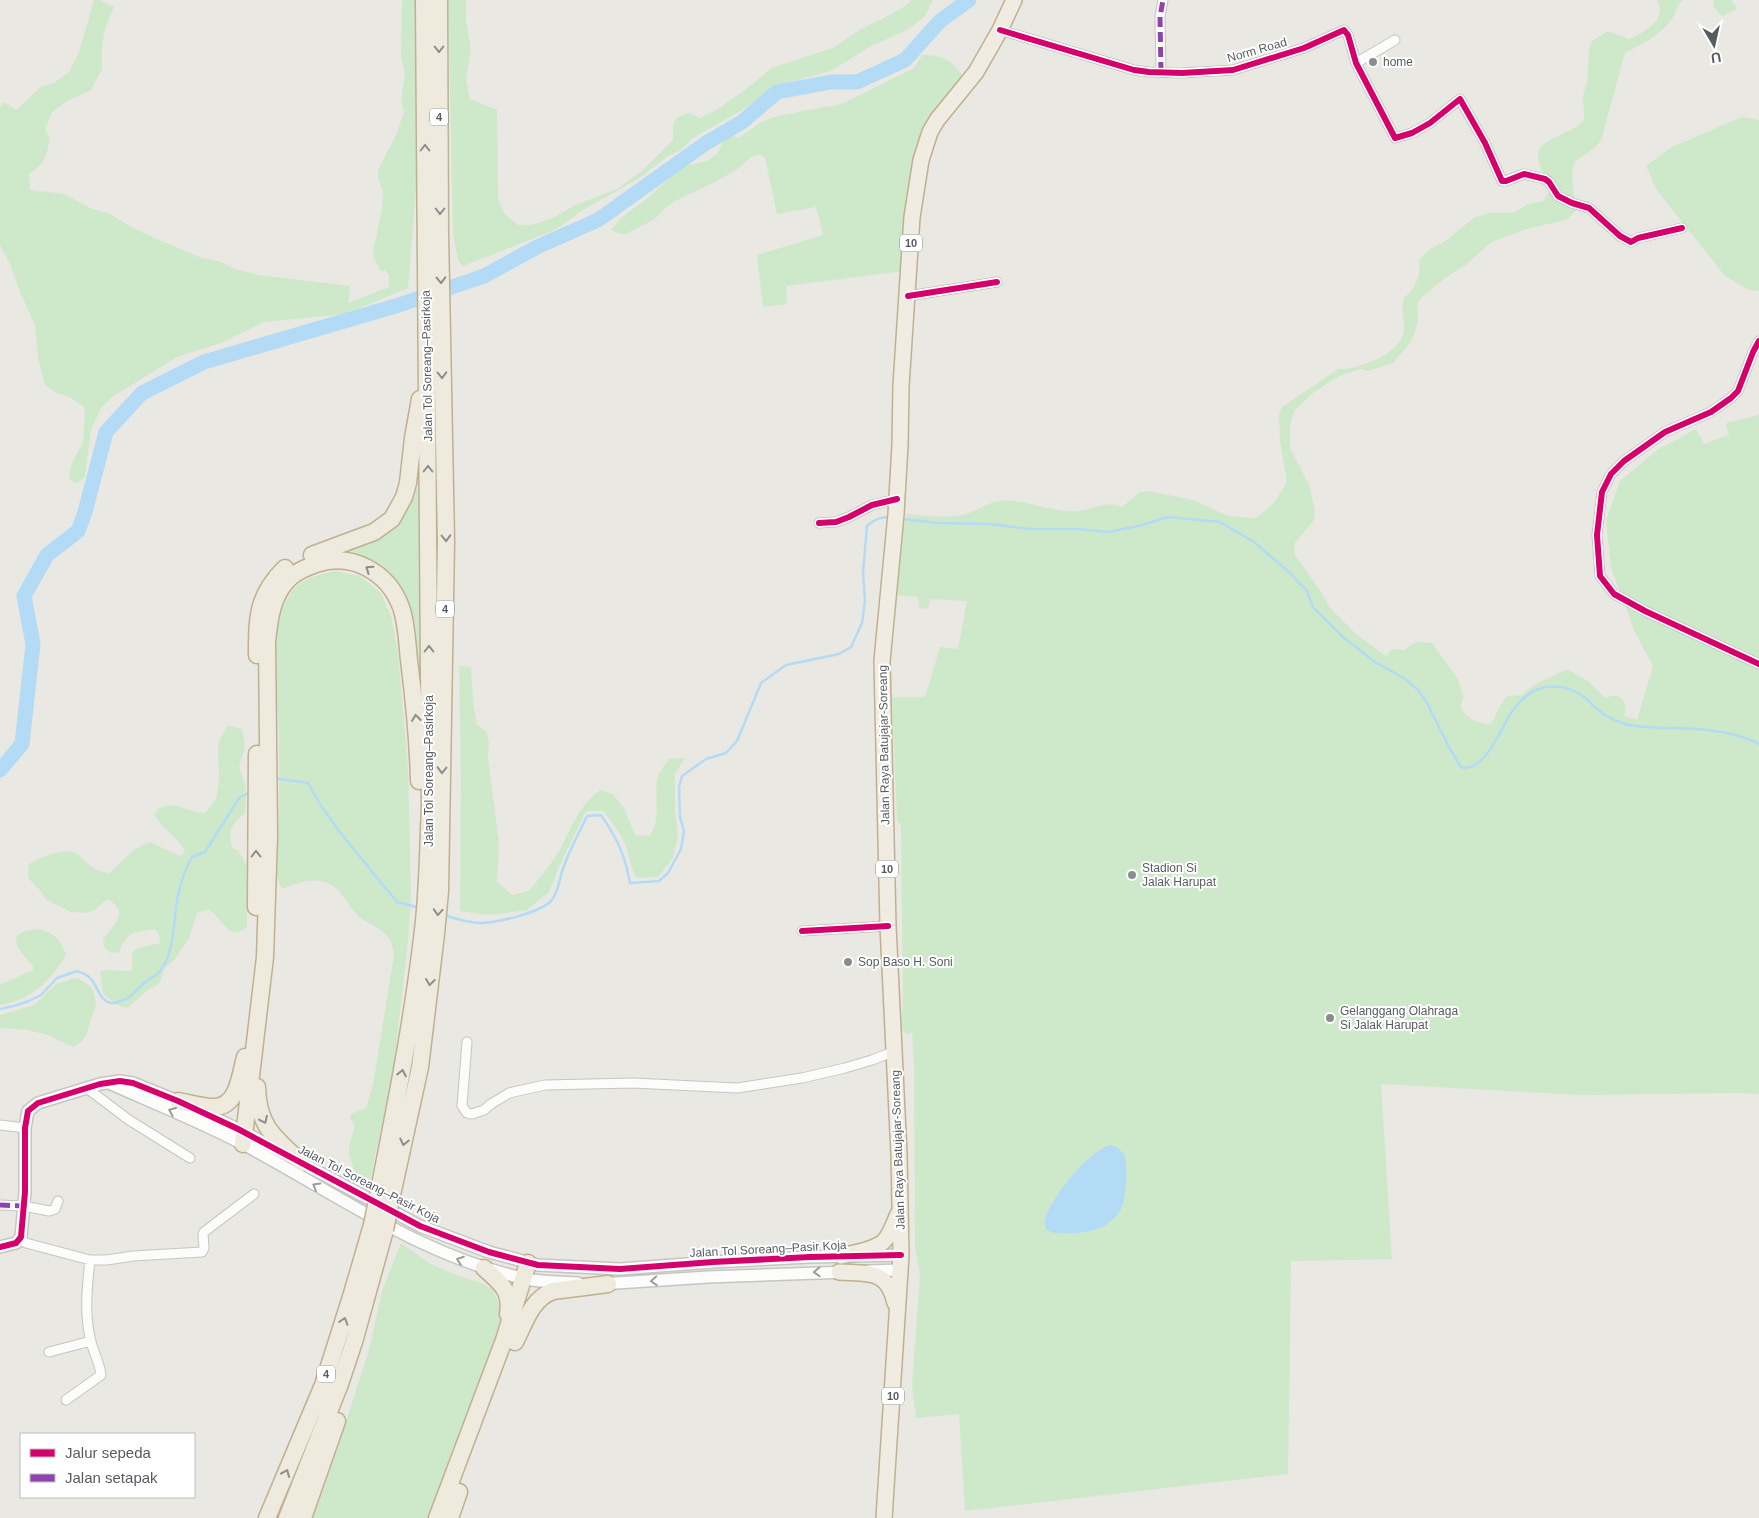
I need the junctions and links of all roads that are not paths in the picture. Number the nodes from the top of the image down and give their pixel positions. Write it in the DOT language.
graph roads {
  1 [pos="424,0"];
  2 [pos="439,0"];
  3 [pos="1014,0"];
  4 [pos="1163,0"];
  5 [pos="1000,30"];
  6 [pos="1395,40"];
  7 [pos="1356,63"];
  8 [pos="1160,72"];
  9 [pos="1682,228"];
  10 [pos="433,232"];
  11 [pos="997,282"];
  12 [pos="908,296"];
  13 [pos="434,328"];
  14 [pos="1759,341"];
  15 [pos="427,360"];
  16 [pos="896,514"];
  17 [pos="819,523"];
  18 [pos="1759,664"];
  19 [pos="263,760"];
  20 [pos="263,809"];
  21 [pos="429,890"];
  22 [pos="888,926"];
  23 [pos="802,931"];
  24 [pos="258,1020"];
  25 [pos="467,1042"];
  26 [pos="247,1048"];
  27 [pos="895,1051"];
  28 [pos="107,1083"];
  29 [pos="88,1089"];
  30 [pos="178,1101"];
  31 [pos="0,1126"];
  32 [pos="25,1128"];
  33 [pos="241,1137"];
  34 [pos="190,1158"];
  35 [pos="302,1163"];
  36 [pos="254,1194"];
  37 [pos="58,1201"];
  38 [pos="0,1205"];
  39 [pos="24,1206"];
  40 [pos="900,1210"];
  41 [pos="378,1227"];
  42 [pos="20,1240"];
  43 [pos="0,1247"];
  44 [pos="841,1256"];
  45 [pos="90,1260"];
  46 [pos="901,1263"];
  47 [pos="484,1268"];
  48 [pos="531,1271"];
  49 [pos="839,1272"];
  50 [pos="608,1284"];
  51 [pos="897,1314"];
  52 [pos="91,1341"];
  53 [pos="510,1341"];
  54 [pos="49,1352"];
  55 [pos="340,1384"];
  56 [pos="66,1400"];
  57 [pos="268,1518"];
  58 [pos="287,1518"];
  59 [pos="304,1518"];
  60 [pos="437,1518"];
  61 [pos="450,1518"];
  62 [pos="884,1518"];
  10 -- 1 [label="highway, Jalan Tol Soreang–Pasirkoja / 4, one-way"];
  2 -- 10 [label="highway, Jalan Tol Soreang–Pasirkoja / 4, one-way"];
  3 -- 5 [label="highway, Jalan Raya Batujajar-Soreang / 10"];
  4 -- 8 [label="street"];
  5 -- 8 [label="street, Norm Road"];
  5 -- 12 [label="highway, Jalan Raya Batujajar-Soreang / 10"];
  6 -- 7 [label="street"];
  7 -- 8 [label="street, Norm Road"];
  7 -- 9 [label="street, Norm Road"];
  10 -- 13 [label="highway, Jalan Tol Soreang–Pasirkoja / 4"];
  11 -- 12 [label="street"];
  12 -- 16 [label="highway, Jalan Raya Batujajar-Soreang / 10"];
  13 -- 15 [label="highway, Jalan Tol Soreang–Pasirkoja / 4"];
  13 -- 21 [label="highway, Jalan Tol Soreang–Pasirkoja / 4, one-way"];
  14 -- 18 [label="street"];
  15 -- 19 [label="highway"];
  21 -- 15 [label="highway, Jalan Tol Soreang–Pasirkoja / 4, one-way"];
  16 -- 17 [label="street"];
  16 -- 22 [label="highway, Jalan Raya Batujajar-Soreang / 10"];
  19 -- 20 [label="highway"];
  21 -- 19 [label="highway, one-way"];
  20 -- 24 [label="highway"];
  26 -- 20 [label="highway, one-way"];
  21 -- 41 [label="highway, 4, bridge"];
  22 -- 23 [label="street"];
  22 -- 27 [label="highway, Jalan Raya Batujajar-Soreang / 10"];
  24 -- 33 [label="highway"];
  24 -- 35 [label="highway, one-way"];
  25 -- 27 [label="street"];
  26 -- 30 [label="highway"];
  26 -- 33 [label="highway"];
  27 -- 40 [label="highway, Jalan Raya Batujajar-Soreang / 10"];
  28 -- 29 [label="street"];
  28 -- 30 [label="street, Jalan Tol Soreang–Pasir Koja"];
  33 -- 28 [label="street, Jalan Tol Soreang–Pasir Koja, one-way"];
  29 -- 32 [label="street"];
  29 -- 34 [label="street"];
  30 -- 33 [label="street, Jalan Tol Soreang–Pasir Koja"];
  31 -- 32 [label="street"];
  32 -- 39 [label="street"];
  33 -- 35 [label="street, Jalan Tol Soreang–Pasir Koja"];
  47 -- 33 [label="street, Jalan Tol Soreang–Pasir Koja, one-way"];
  35 -- 48 [label="street, Jalan Tol Soreang–Pasir Koja"];
  36 -- 45 [label="street"];
  37 -- 39 [label="street"];
  38 -- 39 [label="street"];
  39 -- 42 [label="street"];
  40 -- 44 [label="highway"];
  40 -- 46 [label="highway, Jalan Raya Batujajar-Soreang / 10"];
  41 -- 55 [label="highway, 4"];
  57 -- 41 [label="highway, 4, one-way"];
  42 -- 43 [label="street"];
  42 -- 45 [label="street"];
  44 -- 46 [label="street, Jalan Tol Soreang–Pasir Koja"];
  44 -- 48 [label="street, Jalan Tol Soreang–Pasir Koja"];
  45 -- 52 [label="street"];
  46 -- 49 [label="street, Jalan Tol Soreang–Pasir Koja"];
  46 -- 51 [label="highway, Jalan Raya Batujajar-Soreang / 10"];
  47 -- 48 [label="street, Jalan Tol Soreang–Pasir Koja"];
  47 -- 53 [label="highway"];
  48 -- 50 [label="street, Jalan Tol Soreang–Pasir Koja"];
  48 -- 53 [label="highway"];
  49 -- 50 [label="street, Jalan Tol Soreang–Pasir Koja, one-way"];
  49 -- 51 [label="highway"];
  50 -- 53 [label="highway"];
  51 -- 62 [label="highway, Jalan Raya Batujajar-Soreang / 10"];
  52 -- 54 [label="street"];
  52 -- 56 [label="street"];
  53 -- 60 [label="highway"];
  53 -- 61 [label="highway"];
  55 -- 58 [label="highway, 4"];
  55 -- 59 [label="highway"];
}
